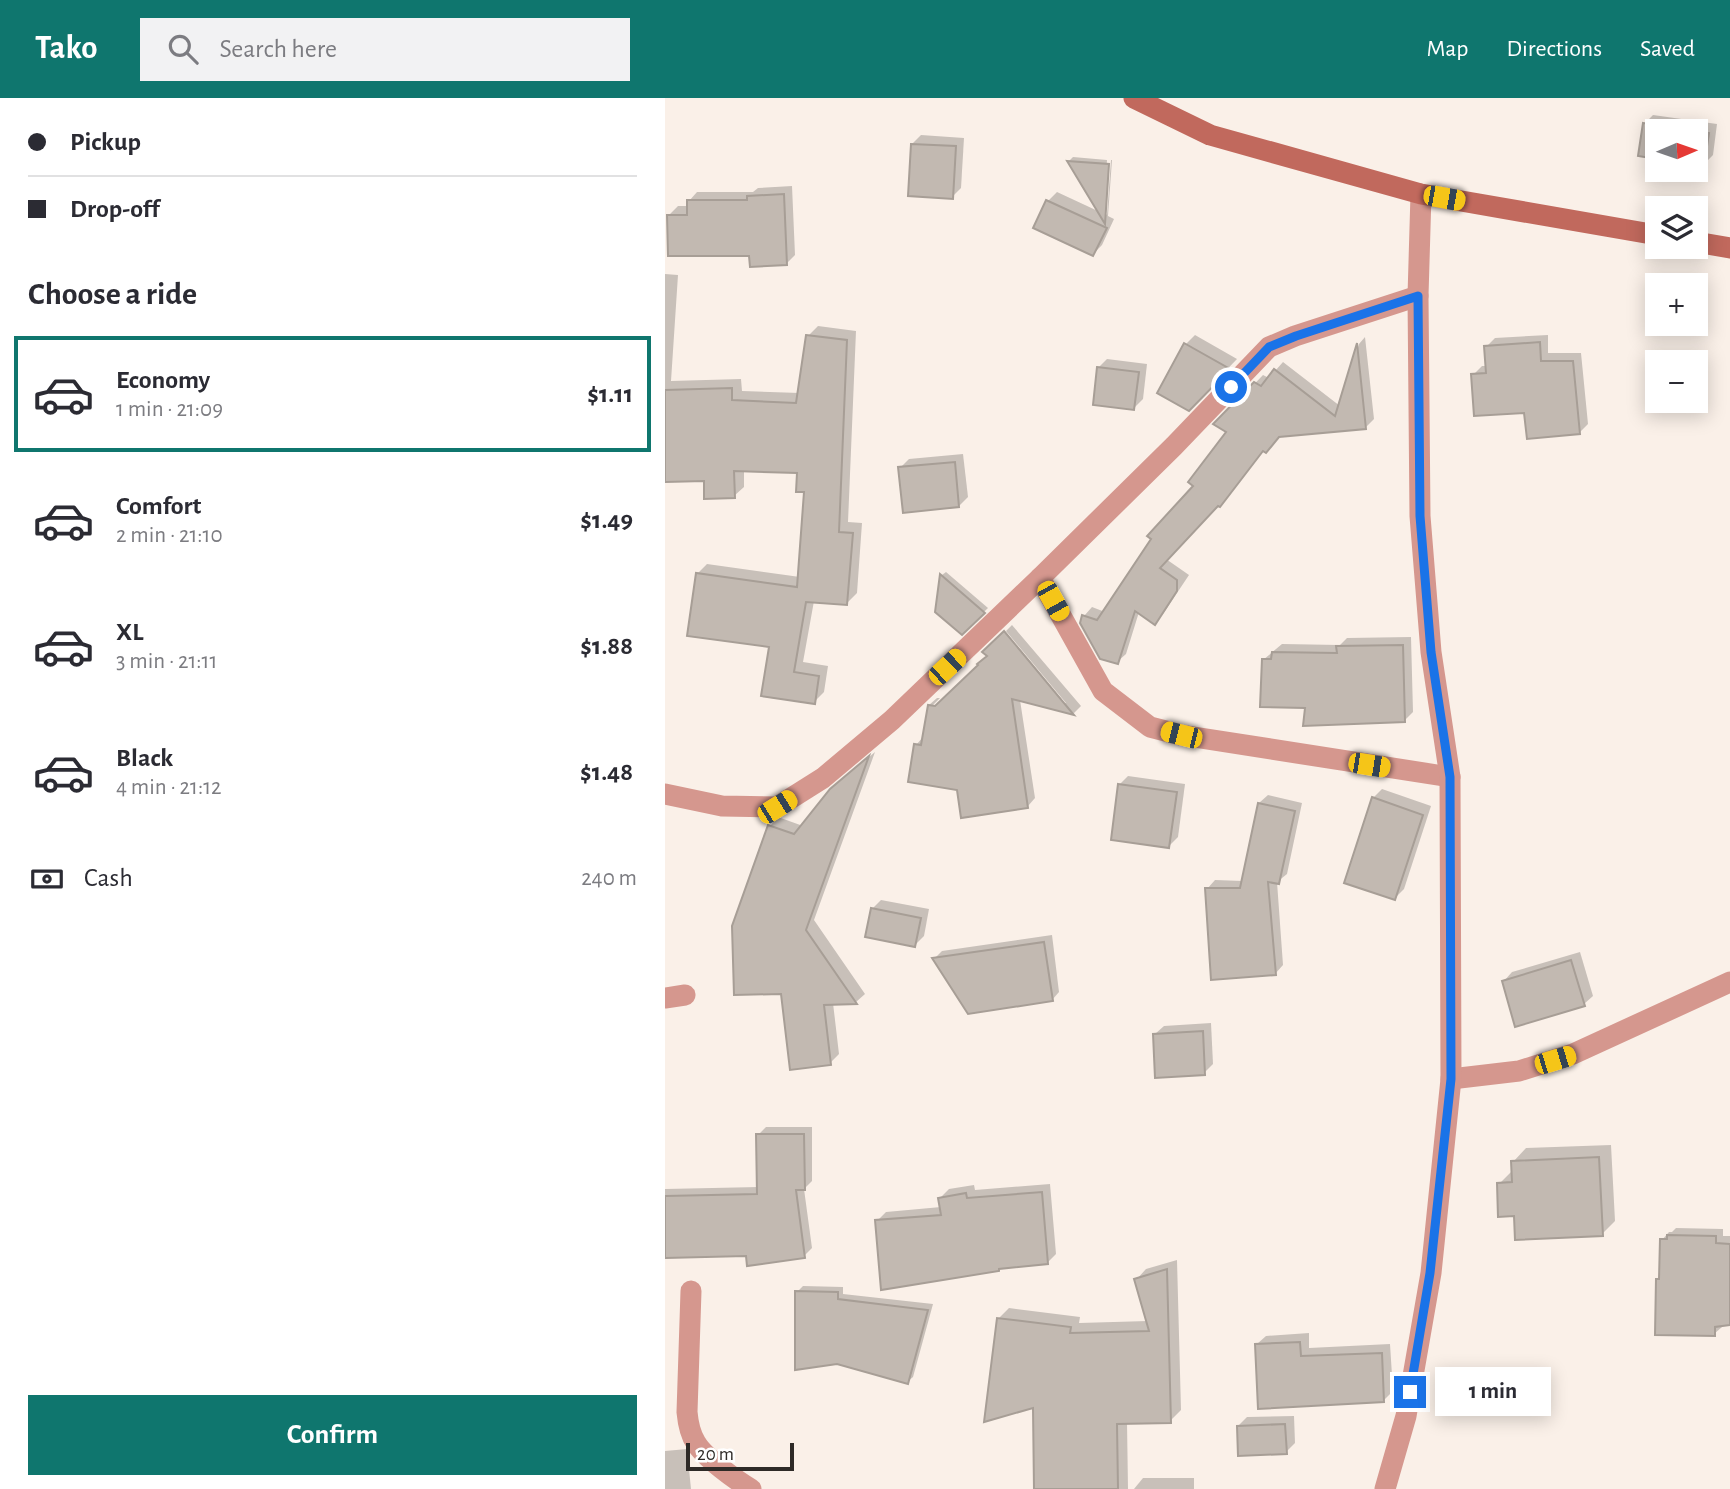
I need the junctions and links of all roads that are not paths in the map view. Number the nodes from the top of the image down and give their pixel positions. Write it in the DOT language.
graph roads {
  1 [pos="1134,98"];
  2 [pos="1420,194"];
  3 [pos="1645,233"];
  4 [pos="1708,244"];
  5 [pos="1730,248"];
  6 [pos="1418,296"];
  7 [pos="1040,578"];
  8 [pos="1450,777"];
  9 [pos="665,794"];
  10 [pos="1730,982"];
  11 [pos="1451,1079"];
  12 [pos="691,1291"];
  13 [pos="751,1489"];
  14 [pos="1385,1489"];
  1 -- 2 [label="street"];
  2 -- 3 [label="street"];
  2 -- 6 [label="street"];
  4 -- 5 [label="street"];
  6 -- 7 [label="street"];
  6 -- 8 [label="street"];
  7 -- 8 [label="street"];
  7 -- 9 [label="street"];
  8 -- 11 [label="street"];
  10 -- 11 [label="street"];
  11 -- 14 [label="street"];
  12 -- 13 [label="street"];
}
